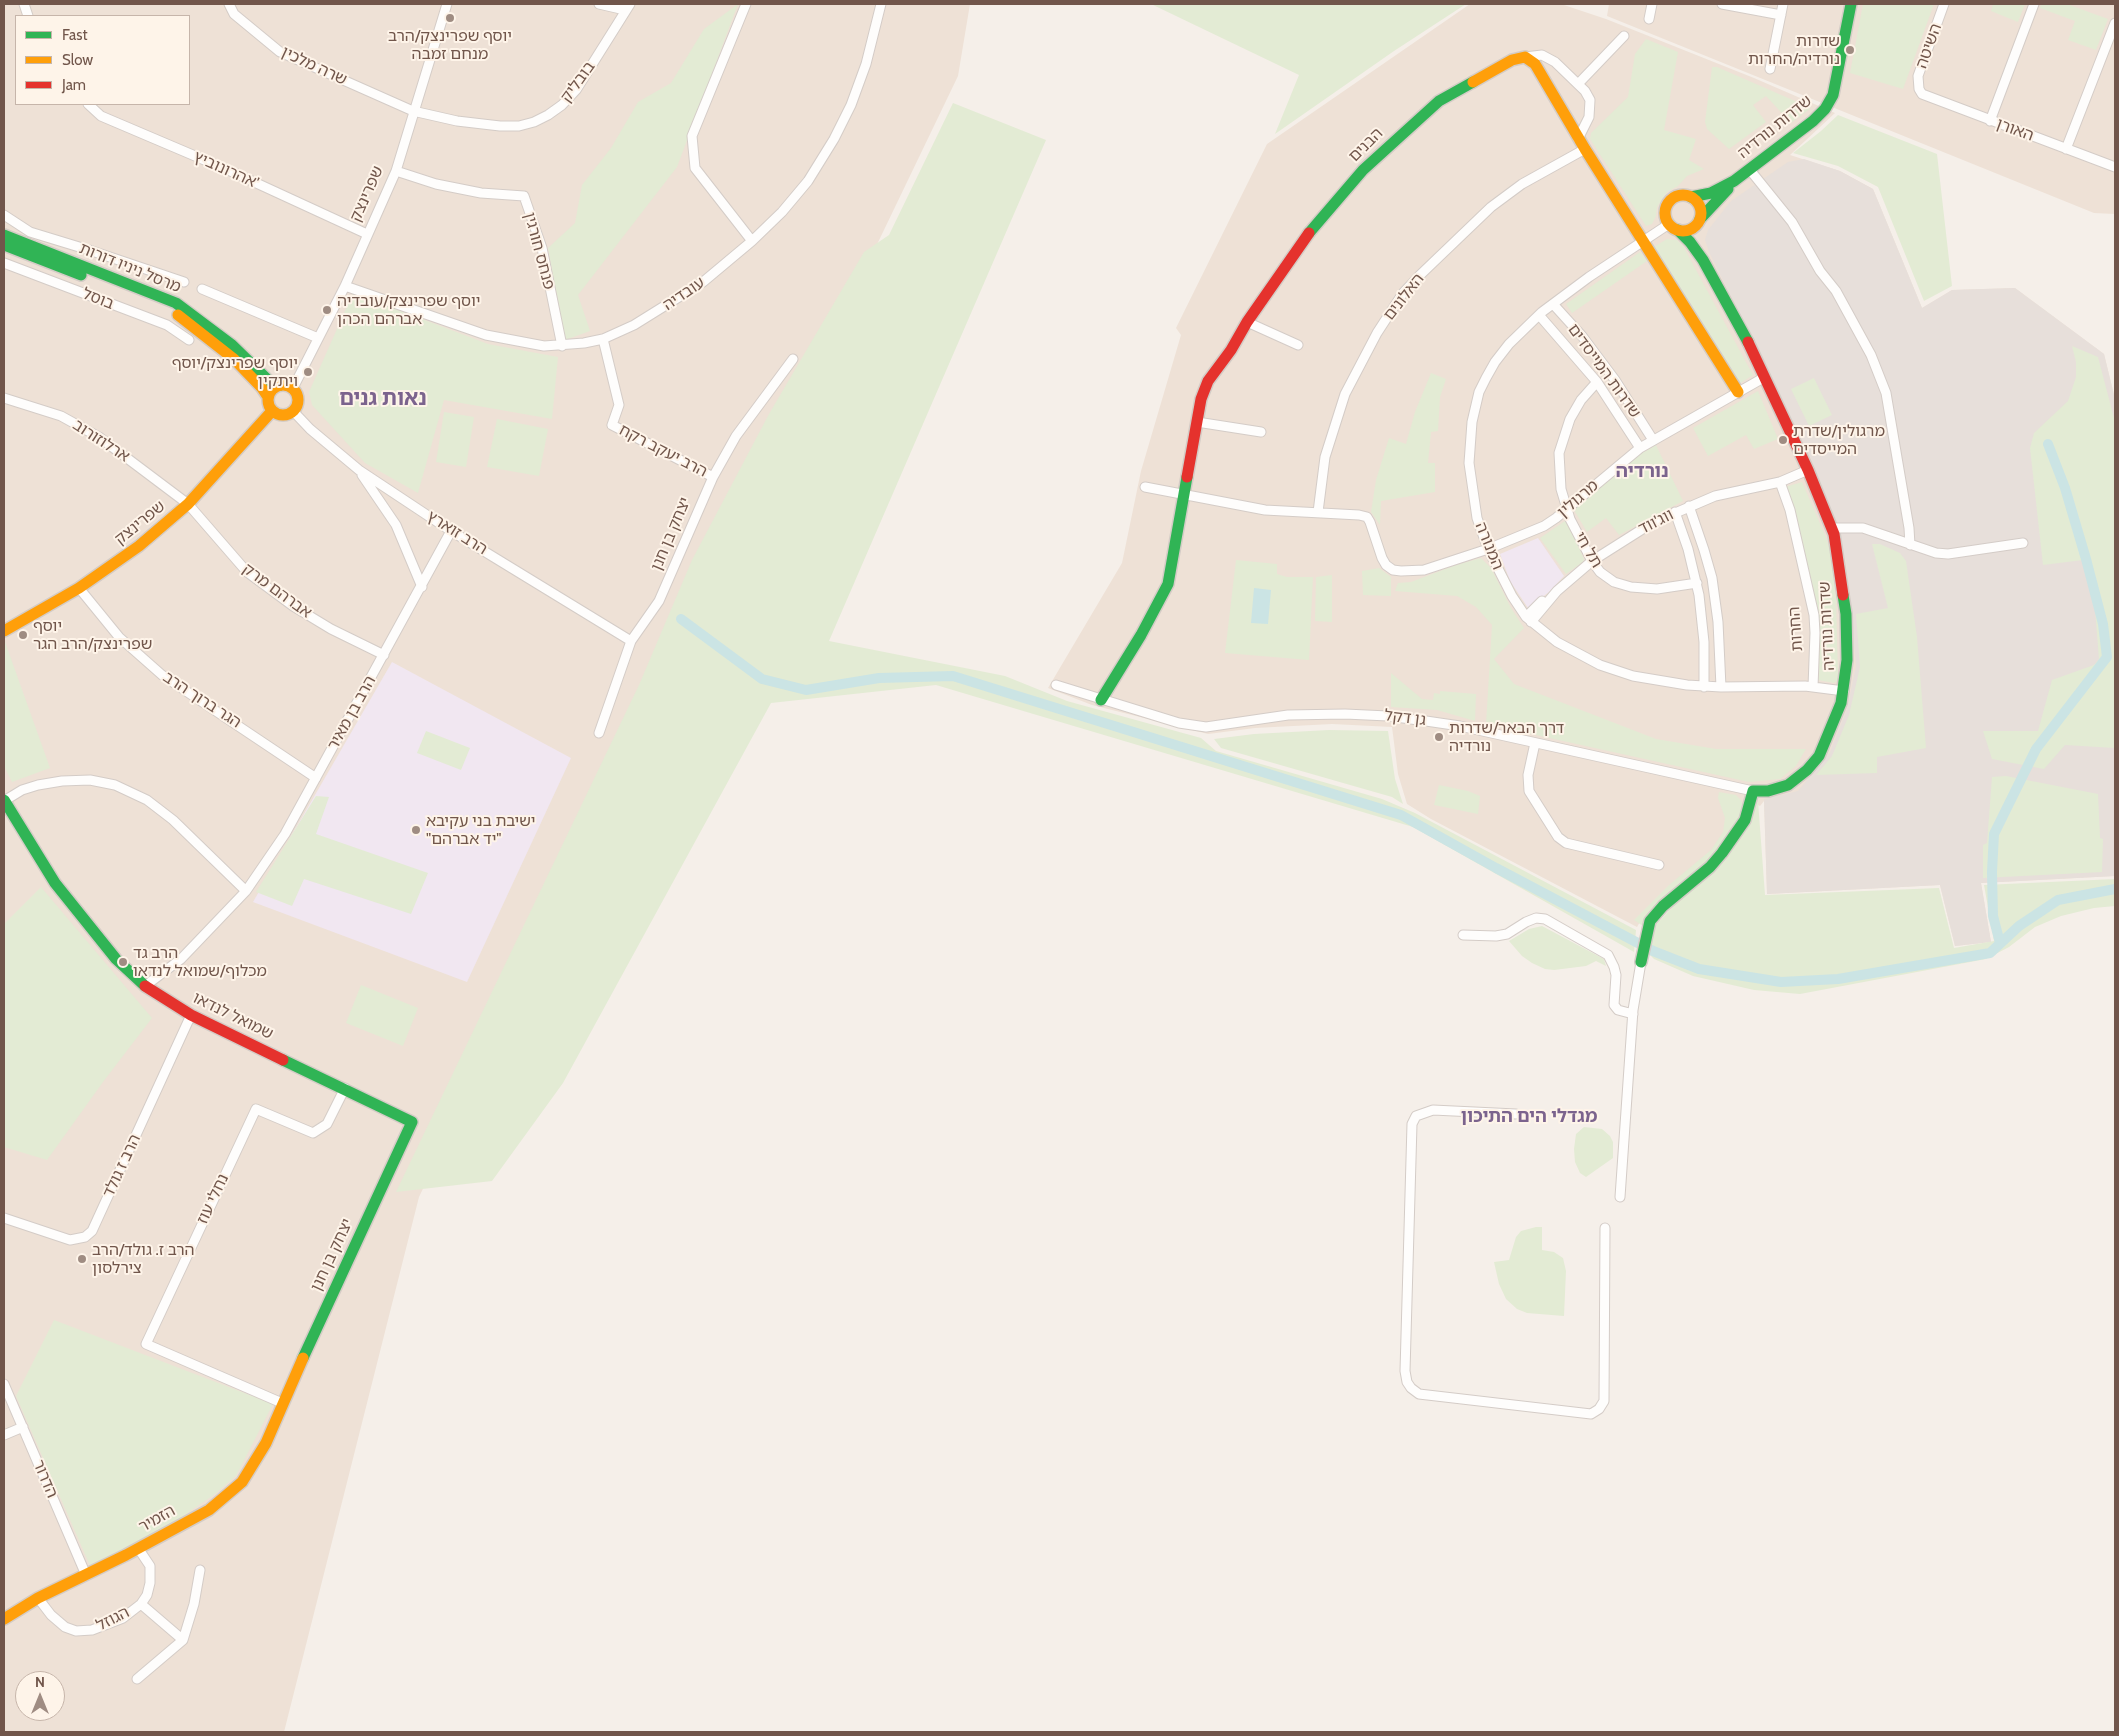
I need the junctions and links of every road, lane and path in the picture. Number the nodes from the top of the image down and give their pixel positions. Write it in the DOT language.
graph roads {
  1 [pos="229,4"];
  2 [pos="447,4"];
  3 [pos="599,4"];
  4 [pos="746,4"];
  5 [pos="881,4"];
  6 [pos="1652,4"];
  7 [pos="1722,4"];
  8 [pos="1783,4"];
  9 [pos="1944,4"];
  10 [pos="2034,4"];
  11 [pos="1851,5"];
  12 [pos="628,7"];
  13 [pos="1780,15"];
  14 [pos="1649,18"];
  15 [pos="2115,23"];
  16 [pos="1624,36"];
  17 [pos="1525,57"];
  18 [pos="1770,69"];
  19 [pos="1578,84"];
  20 [pos="1919,89"];
  21 [pos="89,105"];
  22 [pos="412,111"];
  23 [pos="1990,120"];
  24 [pos="1578,138"];
  25 [pos="2066,148"];
  26 [pos="1585,150"];
  27 [pos="2115,167"];
  28 [pos="1750,170"];
  29 [pos="396,171"];
  30 [pos="1734,181"];
  31 [pos="1691,197"];
  32 [pos="4,216"];
  33 [pos="1699,222"];
  34 [pos="1673,227"];
  35 [pos="367,234"];
  36 [pos="4,235"];
  37 [pos="1642,240"];
  38 [pos="752,241"];
  39 [pos="4,245"];
  40 [pos="1703,260"];
  41 [pos="4,263"];
  42 [pos="184,282"];
  43 [pos="345,286"];
  44 [pos="202,289"];
  45 [pos="1553,304"];
  46 [pos="1539,315"];
  47 [pos="1247,322"];
  48 [pos="318,338"];
  49 [pos="603,339"];
  50 [pos="189,340"];
  51 [pos="1298,345"];
  52 [pos="562,346"];
  53 [pos="793,359"];
  54 [pos="1765,377"];
  55 [pos="1596,382"];
  56 [pos="280,385"];
  57 [pos="293,388"];
  58 [pos="1738,392"];
  59 [pos="4,398"];
  60 [pos="268,398"];
  61 [pos="272,411"];
  62 [pos="294,411"];
  63 [pos="1197,422"];
  64 [pos="1261,432"];
  65 [pos="1653,440"];
  66 [pos="1640,448"];
  67 [pos="359,470"];
  68 [pos="1808,470"];
  69 [pos="713,477"];
  70 [pos="1780,482"];
  71 [pos="1145,487"];
  72 [pos="1183,494"];
  73 [pos="188,504"];
  74 [pos="1689,506"];
  75 [pos="1566,509"];
  76 [pos="1318,512"];
  77 [pos="1674,512"];
  78 [pos="1832,528"];
  79 [pos="452,531"];
  80 [pos="2023,543"];
  81 [pos="1910,545"];
  82 [pos="1488,549"];
  83 [pos="1592,561"];
  84 [pos="1697,583"];
  85 [pos="422,587"];
  86 [pos="79,588"];
  87 [pos="1542,601"];
  88 [pos="1529,619"];
  89 [pos="4,631"];
  90 [pos="631,641"];
  91 [pos="384,656"];
  92 [pos="1056,685"];
  93 [pos="1704,687"];
  94 [pos="1721,687"];
  95 [pos="1813,687"];
  96 [pos="1844,691"];
  97 [pos="1101,700"];
  98 [pos="599,733"];
  99 [pos="1535,743"];
  100 [pos="316,778"];
  101 [pos="1753,791"];
  102 [pos="4,801"];
  103 [pos="1659,865"];
  104 [pos="246,891"];
  105 [pos="1463,935"];
  106 [pos="1641,962"];
  107 [pos="145,986"];
  108 [pos="1633,1014"];
  109 [pos="191,1016"];
  110 [pos="345,1088"];
  111 [pos="1516,1114"];
  112 [pos="412,1122"];
  113 [pos="1620,1197"];
  114 [pos="4,1218"];
  115 [pos="1605,1228"];
  116 [pos="4,1384"];
  117 [pos="282,1403"];
  118 [pos="23,1427"];
  119 [pos="4,1435"];
  120 [pos="138,1548"];
  121 [pos="200,1570"];
  122 [pos="86,1575"];
  123 [pos="38,1598"];
  124 [pos="141,1604"];
  125 [pos="4,1619"];
  126 [pos="183,1640"];
  127 [pos="137,1679"];
  1 -- 22 [label="street, שרה מלכין"];
  2 -- 22 [label="street, שפרינצק"];
  3 -- 12 [label="street"];
  4 -- 38 [label="street"];
  5 -- 38 [label="street, עובדיה"];
  6 -- 14 [label="street"];
  7 -- 13 [label="street"];
  8 -- 13 [label="street"];
  9 -- 20 [label="street, השיטה"];
  10 -- 23 [label="street"];
  11 -- 28 [label="street, שדרות נורדיה"];
  12 -- 22 [label="street, בובליק"];
  13 -- 18 [label="street"];
  15 -- 25 [label="street"];
  16 -- 19 [label="street"];
  17 -- 19 [label="street"];
  17 -- 24 [label="street"];
  17 -- 47 [label="street, הבנים"];
  19 -- 24 [label="street"];
  20 -- 23 [label="street, האורן"];
  21 -- 35 [label="street, אהרונוביץ'"];
  22 -- 29 [label="street, שפרינצק"];
  23 -- 25 [label="street, האורן"];
  24 -- 26 [label="street"];
  25 -- 27 [label="street, האורן"];
  26 -- 37 [label="street"];
  26 -- 76 [label="street, האלונים"];
  28 -- 30 [label="street, שדרות נורדיה"];
  28 -- 81 [label="street"];
  29 -- 35 [label="street, שפרינצק"];
  29 -- 52 [label="street, פנחס חורגין"];
  30 -- 31 [label="street, שדרות נורדיה"];
  30 -- 33 [label="street, שדרות נורדיה"];
  31 -- 33 [label="street"];
  31 -- 34 [label="street"];
  32 -- 42 [label="street"];
  33 -- 34 [label="street"];
  33 -- 40 [label="street, שדרות נורדיה"];
  34 -- 37 [label="street, המנורה"];
  34 -- 40 [label="street, שדרות נורדיה"];
  35 -- 43 [label="street, שפרינצק"];
  36 -- 56 [label="street, מרסל ניניו דורות"];
  37 -- 45 [label="street, המנורה"];
  37 -- 58 [label="street"];
  38 -- 49 [label="street, עובדיה"];
  39 -- 60 [label="street, מרסל ניניו דורות"];
  40 -- 54 [label="street, שדרות נורדיה"];
  41 -- 50 [label="street, בוסל"];
  43 -- 48 [label="street, שפרינצק"];
  43 -- 52 [label="street, עובדיה"];
  44 -- 48 [label="street"];
  45 -- 46 [label="street, המנורה"];
  45 -- 65 [label="street, שדרות המייסדים"];
  46 -- 55 [label="street, שדרות המייסדים"];
  46 -- 82 [label="street, המנורה"];
  47 -- 51 [label="street"];
  47 -- 63 [label="street, הבנים"];
  48 -- 57 [label="street, שפרינצק"];
  49 -- 52 [label="street, עובדיה"];
  49 -- 69 [label="street, הרב יעקב רקח"];
  53 -- 69 [label="street, יצחק בן חנן"];
  54 -- 58 [label="street, מרגולין"];
  54 -- 68 [label="street, שדרות נורדיה"];
  55 -- 66 [label="street, שדרות המייסדים"];
  55 -- 75 [label="street, תל חי"];
  56 -- 57 [label="street"];
  56 -- 60 [label="street"];
  57 -- 62 [label="street"];
  58 -- 65 [label="street, מרגולין"];
  59 -- 73 [label="street, ארלוזורוב"];
  60 -- 61 [label="street"];
  61 -- 62 [label="street"];
  61 -- 73 [label="street, שפרינצק"];
  62 -- 67 [label="street, הרב זוארץ"];
  63 -- 64 [label="street"];
  63 -- 72 [label="street, הבנים"];
  65 -- 66 [label="street, מרגולין"];
  66 -- 75 [label="street, מרגולין"];
  67 -- 79 [label="street, הרב זוארץ"];
  67 -- 85 [label="street"];
  68 -- 70 [label="street, ווג'ווד"];
  68 -- 78 [label="street, שדרות נורדיה"];
  69 -- 90 [label="street, יצחק בן חנן"];
  70 -- 74 [label="street, ווג'ווד"];
  70 -- 95 [label="street, החרות"];
  71 -- 72 [label="street"];
  72 -- 76 [label="street"];
  72 -- 97 [label="street, הבנים"];
  73 -- 86 [label="street, שפרינצק"];
  73 -- 91 [label="street, אברהם מרק"];
  74 -- 77 [label="street, ווג'ווד"];
  74 -- 94 [label="street"];
  75 -- 82 [label="street, מרגולין"];
  75 -- 83 [label="street, תל חי"];
  76 -- 82 [label="street"];
  77 -- 83 [label="street, ווג'ווד"];
  77 -- 84 [label="street"];
  78 -- 81 [label="street"];
  78 -- 96 [label="street, שדרות נורדיה"];
  79 -- 85 [label="street, הרב בן מאיר"];
  79 -- 90 [label="street, הרב זוארץ"];
  80 -- 81 [label="street"];
  82 -- 88 [label="street, המנורה"];
  83 -- 84 [label="street, תל חי"];
  83 -- 88 [label="street, ווג'ווד"];
  84 -- 93 [label="street"];
  85 -- 91 [label="street, הרב בן מאיר"];
  86 -- 89 [label="street, שפרינצק"];
  86 -- 100 [label="street, הגר ברוך הרב"];
  87 -- 88 [label="street"];
  88 -- 93 [label="street, המנורה"];
  90 -- 98 [label="street, יצחק בן חנן"];
  91 -- 100 [label="street, הרב בן מאיר"];
  92 -- 97 [label="street, גן דקל"];
  93 -- 94 [label="street, המנורה"];
  94 -- 95 [label="street, המנורה"];
  95 -- 96 [label="street, המנורה"];
  96 -- 101 [label="street, שדרות נורדיה"];
  97 -- 99 [label="street, גן דקל"];
  99 -- 101 [label="street, גן דקל"];
  99 -- 103 [label="street"];
  100 -- 104 [label="street, הרב בן מאיר"];
  101 -- 106 [label="street"];
  102 -- 104 [label="street"];
  102 -- 107 [label="street, שמואל לנדאו"];
  104 -- 107 [label="street, הרב בן מאיר"];
  105 -- 108 [label="street"];
  106 -- 108 [label="street"];
  107 -- 109 [label="street, שמואל לנדאו"];
  108 -- 113 [label="street"];
  109 -- 110 [label="street, שמואל לנדאו"];
  109 -- 114 [label="street, הרב ז גולד"];
  110 -- 112 [label="street, שמואל לנדאו"];
  110 -- 117 [label="street, נחלי עוז"];
  111 -- 115 [label="street"];
  112 -- 117 [label="street, יצחק בן חנן"];
  116 -- 118 [label="street, הדרור"];
  117 -- 120 [label="street, הזמיר"];
  118 -- 119 [label="street"];
  118 -- 122 [label="street, הדרור"];
  120 -- 122 [label="street, הזמיר"];
  120 -- 124 [label="street, הגוזל"];
  121 -- 126 [label="street"];
  122 -- 123 [label="street, הזמיר"];
  123 -- 124 [label="street, הגוזל"];
  123 -- 125 [label="street, הזמיר"];
  124 -- 126 [label="street, הגוזל"];
  126 -- 127 [label="street"];
}
